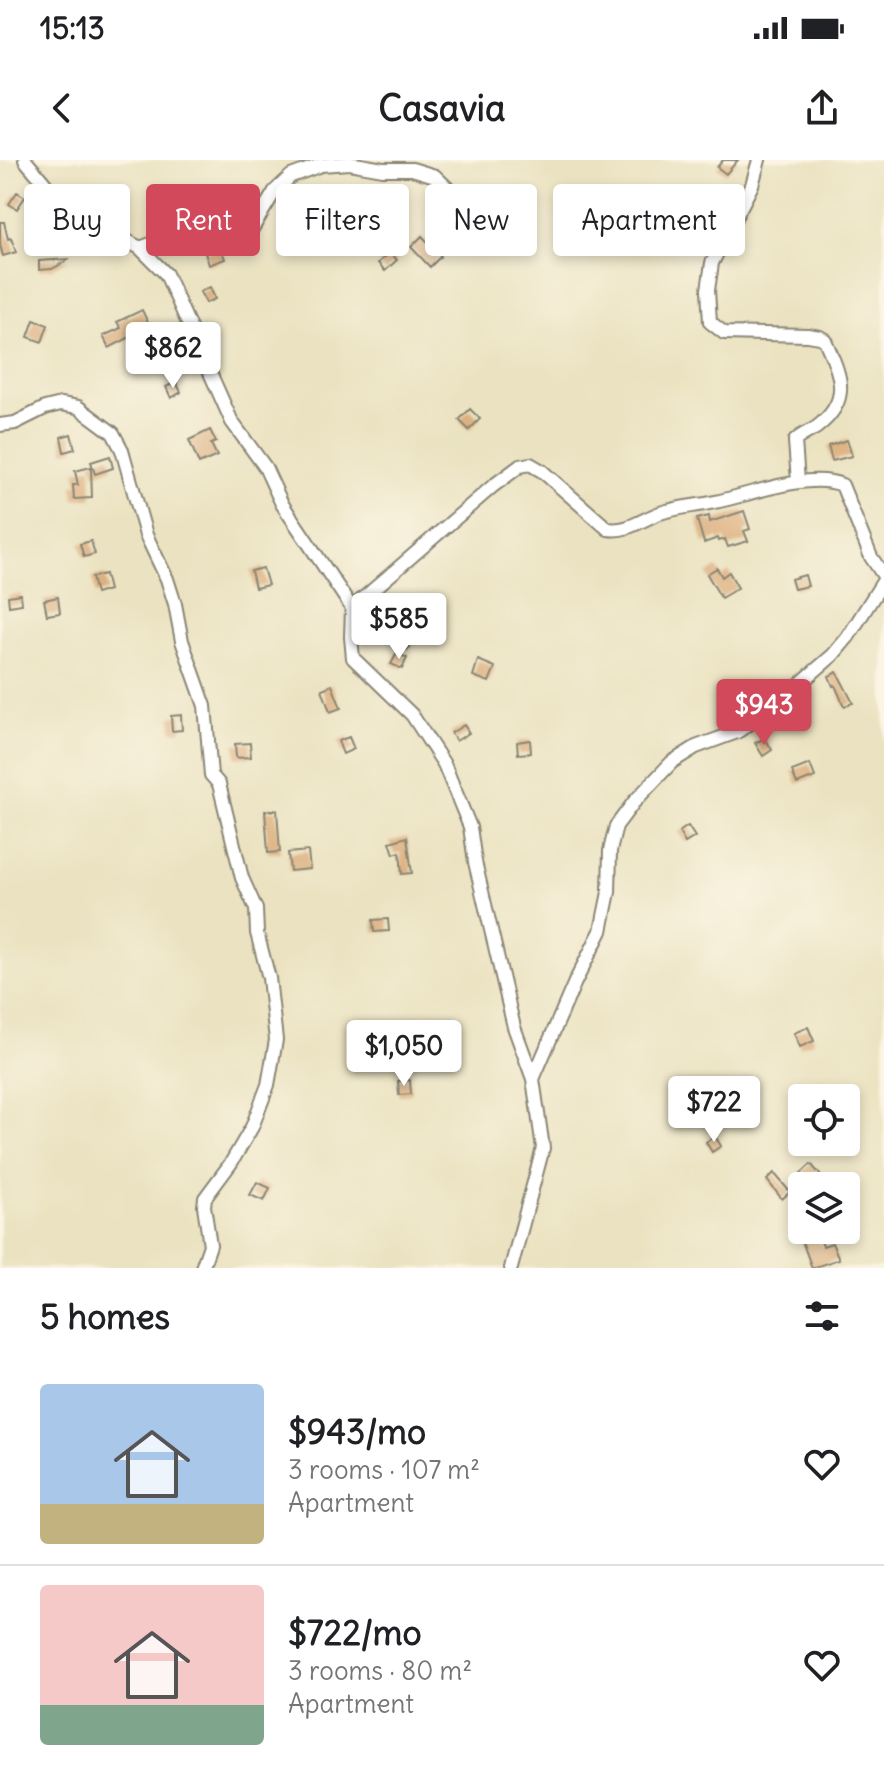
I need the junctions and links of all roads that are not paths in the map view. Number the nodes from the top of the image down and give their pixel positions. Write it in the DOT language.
graph roads {
  1 [pos="25,160"];
  2 [pos="759,160"];
  3 [pos="443,184"];
  4 [pos="140,248"];
  5 [pos="0,425"];
  6 [pos="798,482"];
  7 [pos="884,578"];
  8 [pos="352,608"];
  9 [pos="533,1079"];
  10 [pos="202,1268"];
  11 [pos="511,1268"];
  1 -- 4 [label="street"];
  2 -- 6 [label="street"];
  3 -- 4 [label="street"];
  4 -- 8 [label="street"];
  5 -- 10 [label="street"];
  6 -- 7 [label="street"];
  6 -- 8 [label="street"];
  7 -- 9 [label="street"];
  8 -- 9 [label="street"];
  9 -- 11 [label="street"];
}
